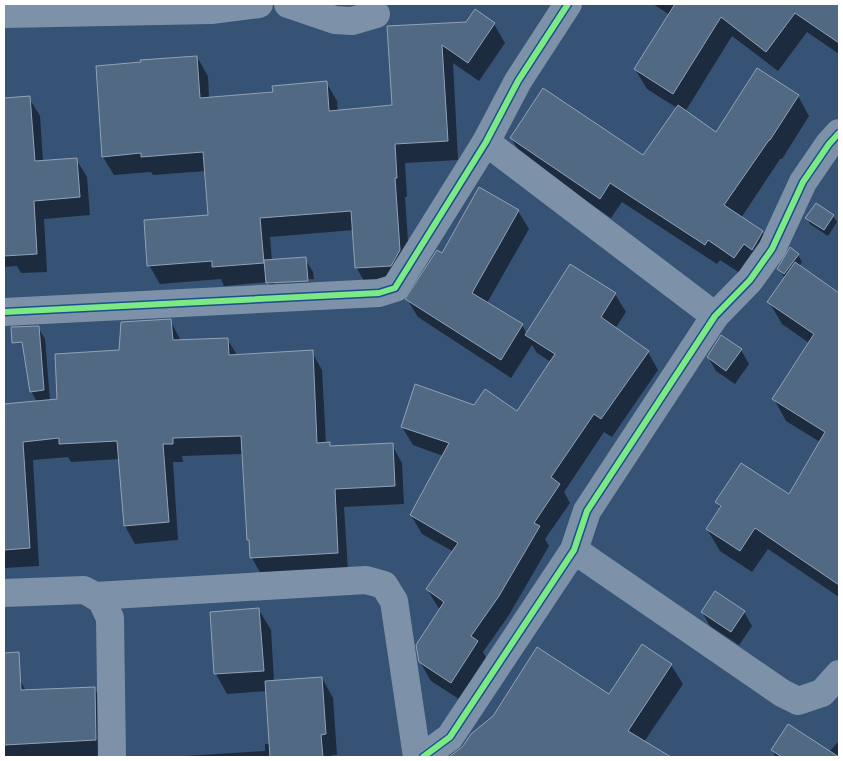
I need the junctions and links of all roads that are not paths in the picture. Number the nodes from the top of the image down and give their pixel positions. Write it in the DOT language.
graph roads {
  1 [pos="259,4"];
  2 [pos="288,4"];
  3 [pos="568,4"];
  4 [pos="4,14"];
  5 [pos="376,14"];
  6 [pos="839,133"];
  7 [pos="486,142"];
  8 [pos="4,312"];
  9 [pos="715,316"];
  10 [pos="574,550"];
  11 [pos="4,593"];
  12 [pos="95,596"];
  13 [pos="839,674"];
  14 [pos="112,757"];
  15 [pos="417,757"];
  16 [pos="423,757"];
  1 -- 4 [label="street"];
  2 -- 5 [label="street"];
  3 -- 7 [label="street"];
  6 -- 9 [label="street"];
  7 -- 8 [label="street"];
  7 -- 9 [label="street"];
  9 -- 10 [label="street"];
  10 -- 13 [label="street"];
  10 -- 16 [label="street"];
  11 -- 12 [label="street"];
  12 -- 14 [label="street"];
  12 -- 15 [label="street"];
}
